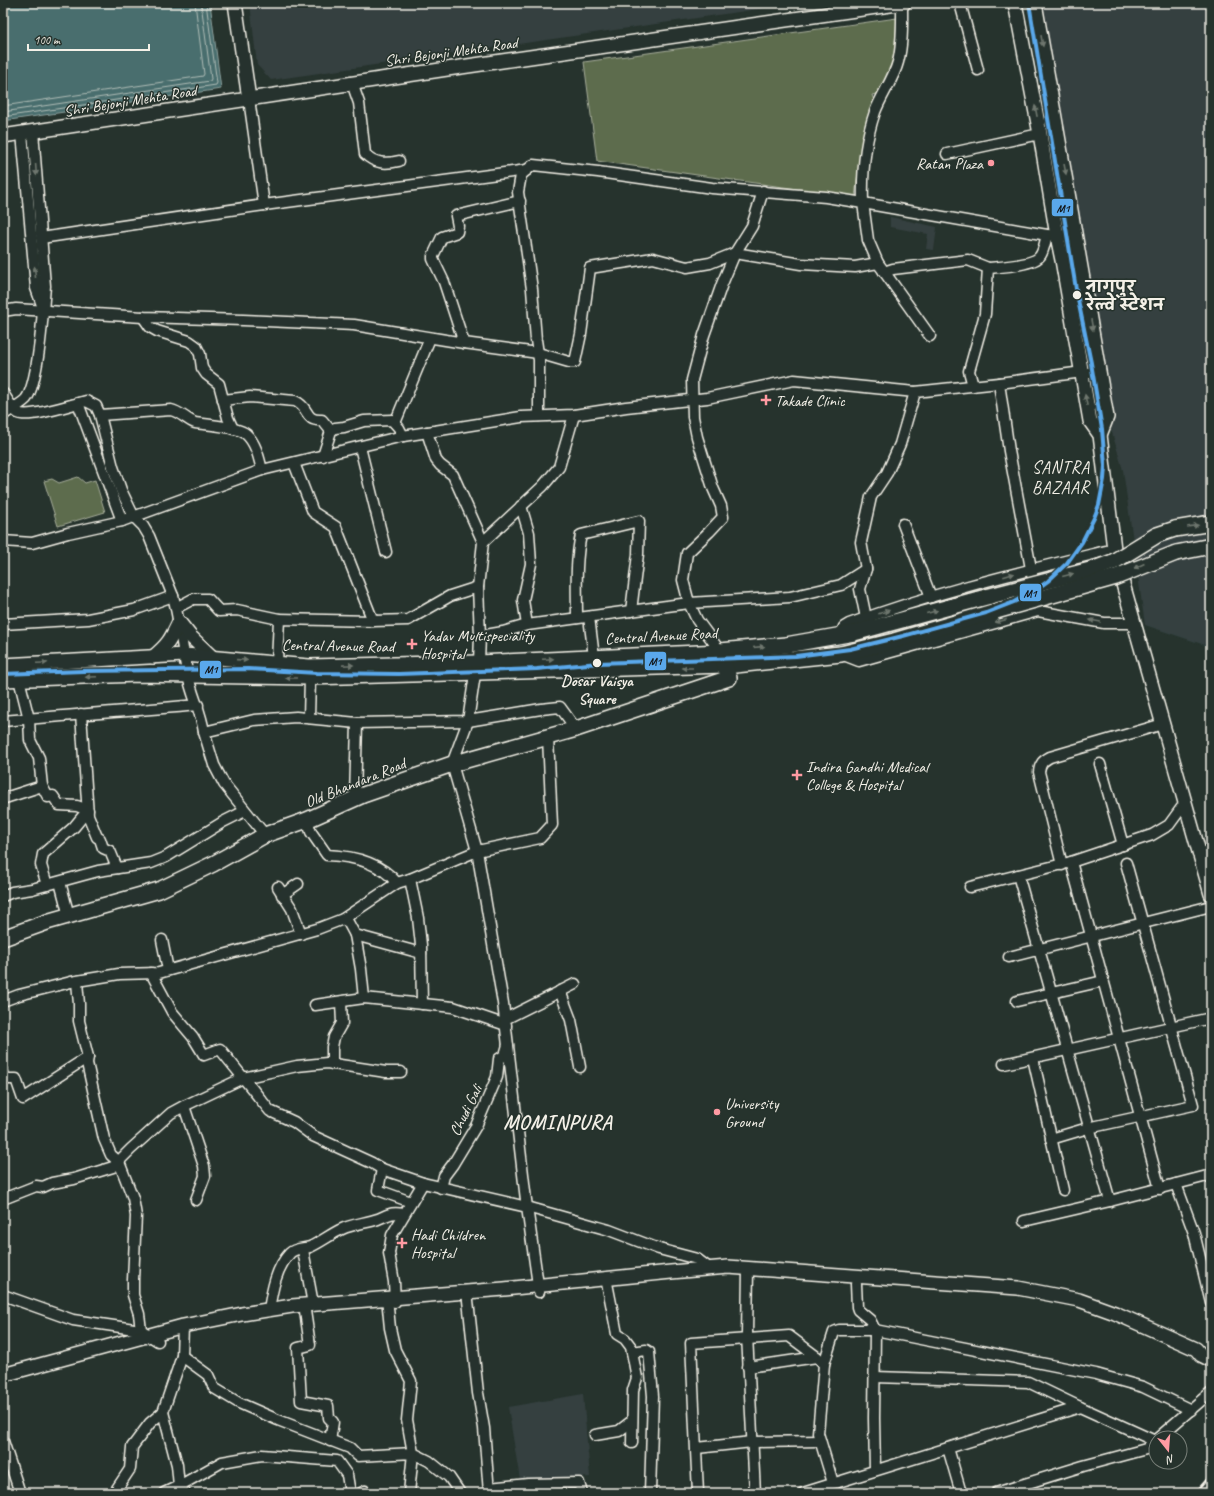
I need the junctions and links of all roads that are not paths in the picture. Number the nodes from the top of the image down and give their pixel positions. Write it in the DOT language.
graph roads {
  1 [pos="235,3"];
  2 [pos="903,3"];
  3 [pos="960,3"];
  4 [pos="1015,3"];
  5 [pos="1035,3"];
  6 [pos="978,70"];
  7 [pos="352,83"];
  8 [pos="249,99"];
  9 [pos="28,132"];
  10 [pos="1040,134"];
  11 [pos="3,136"];
  12 [pos="947,154"];
  13 [pos="399,161"];
  14 [pos="527,170"];
  15 [pos="763,191"];
  16 [pos="520,201"];
  17 [pos="863,203"];
  18 [pos="264,205"];
  19 [pos="1052,235"];
  20 [pos="1076,236"];
  21 [pos="41,238"];
  22 [pos="735,253"];
  23 [pos="878,263"];
  24 [pos="988,268"];
  25 [pos="884,272"];
  26 [pos="43,310"];
  27 [pos="3,311"];
  28 [pos="143,317"];
  29 [pos="930,336"];
  30 [pos="430,338"];
  31 [pos="464,343"];
  32 [pos="538,353"];
  33 [pos="1081,373"];
  34 [pos="1100,373"];
  35 [pos="999,383"];
  36 [pos="973,386"];
  37 [pos="915,392"];
  38 [pos="3,393"];
  39 [pos="223,400"];
  40 [pos="692,400"];
  41 [pos="78,403"];
  42 [pos="14,408"];
  43 [pos="3,415"];
  44 [pos="100,415"];
  45 [pos="574,415"];
  46 [pos="540,416"];
  47 [pos="394,423"];
  48 [pos="233,428"];
  49 [pos="331,431"];
  50 [pos="427,432"];
  51 [pos="1100,435"];
  52 [pos="402,436"];
  53 [pos="360,447"];
  54 [pos="323,456"];
  55 [pos="294,463"];
  56 [pos="262,470"];
  57 [pos="521,506"];
  58 [pos="134,517"];
  59 [pos="122,521"];
  60 [pos="1211,523"];
  61 [pos="903,524"];
  62 [pos="3,541"];
  63 [pos="483,542"];
  64 [pos="1211,546"];
  65 [pos="1114,549"];
  66 [pos="386,552"];
  67 [pos="866,569"];
  68 [pos="1031,569"];
  69 [pos="478,587"];
  70 [pos="173,596"];
  71 [pos="931,596"];
  72 [pos="689,603"];
  73 [pos="176,608"];
  74 [pos="631,611"];
  75 [pos="1038,611"];
  76 [pos="589,617"];
  77 [pos="577,618"];
  78 [pos="866,618"];
  79 [pos="279,619"];
  80 [pos="373,621"];
  81 [pos="179,622"];
  82 [pos="1134,623"];
  83 [pos="3,624"];
  84 [pos="527,625"];
  85 [pos="847,635"];
  86 [pos="480,636"];
  87 [pos="720,651"];
  88 [pos="848,653"];
  89 [pos="184,655"];
  90 [pos="153,657"];
  91 [pos="594,657"];
  92 [pos="213,658"];
  93 [pos="277,662"];
  94 [pos="3,665"];
  95 [pos="477,668"];
  96 [pos="727,672"];
  97 [pos="188,677"];
  98 [pos="310,678"];
  99 [pos="19,679"];
  100 [pos="3,680"];
  101 [pos="198,705"];
  102 [pos="81,714"];
  103 [pos="29,718"];
  104 [pos="309,718"];
  105 [pos="3,721"];
  106 [pos="468,721"];
  107 [pos="357,723"];
  108 [pos="1163,724"];
  109 [pos="576,730"];
  110 [pos="204,732"];
  111 [pos="548,737"];
  112 [pos="452,764"];
  113 [pos="1100,764"];
  114 [pos="42,786"];
  115 [pos="5,798"];
  116 [pos="355,799"];
  117 [pos="1185,803"];
  118 [pos="88,810"];
  119 [pos="245,811"];
  120 [pos="307,820"];
  121 [pos="265,835"];
  122 [pos="1123,845"];
  123 [pos="477,852"];
  124 [pos="1067,863"];
  125 [pos="1126,864"];
  126 [pos="117,868"];
  127 [pos="1018,876"];
  128 [pos="410,879"];
  129 [pos="60,882"];
  130 [pos="298,884"];
  131 [pos="397,884"];
  132 [pos="47,885"];
  133 [pos="970,887"];
  134 [pos="1211,894"];
  135 [pos="3,896"];
  136 [pos="1211,906"];
  137 [pos="69,916"];
  138 [pos="343,919"];
  139 [pos="1143,922"];
  140 [pos="301,934"];
  141 [pos="355,935"];
  142 [pos="1091,936"];
  143 [pos="3,938"];
  144 [pos="162,940"];
  145 [pos="1038,949"];
  146 [pos="421,953"];
  147 [pos="1009,957"];
  148 [pos="168,970"];
  149 [pos="151,973"];
  150 [pos="1104,981"];
  151 [pos="77,982"];
  152 [pos="575,984"];
  153 [pos="560,991"];
  154 [pos="1051,993"];
  155 [pos="364,998"];
  156 [pos="3,1000"];
  157 [pos="1017,1001"];
  158 [pos="342,1002"];
  159 [pos="422,1004"];
  160 [pos="315,1005"];
  161 [pos="1211,1018"];
  162 [pos="506,1022"];
  163 [pos="1171,1026"];
  164 [pos="1119,1038"];
  165 [pos="508,1044"];
  166 [pos="1068,1050"];
  167 [pos="88,1057"];
  168 [pos="1033,1058"];
  169 [pos="332,1064"];
  170 [pos="1004,1064"];
  171 [pos="580,1067"];
  172 [pos="3,1072"];
  173 [pos="401,1072"];
  174 [pos="243,1078"];
  175 [pos="184,1106"];
  176 [pos="1141,1116"];
  177 [pos="1088,1128"];
  178 [pos="1052,1139"];
  179 [pos="119,1162"];
  180 [pos="382,1169"];
  181 [pos="1211,1175"];
  182 [pos="423,1183"];
  183 [pos="1176,1184"];
  184 [pos="441,1188"];
  185 [pos="1160,1189"];
  186 [pos="1063,1190"];
  187 [pos="3,1199"];
  188 [pos="196,1200"];
  189 [pos="1110,1201"];
  190 [pos="411,1202"];
  191 [pos="527,1207"];
  192 [pos="404,1214"];
  193 [pos="1024,1221"];
  194 [pos="303,1250"];
  195 [pos="709,1268"];
  196 [pos="748,1272"];
  197 [pos="607,1282"];
  198 [pos="856,1284"];
  199 [pos="902,1284"];
  200 [pos="538,1289"];
  201 [pos="467,1294"];
  202 [pos="3,1295"];
  203 [pos="391,1300"];
  204 [pos="1211,1304"];
  205 [pos="309,1308"];
  206 [pos="269,1310"];
  207 [pos="183,1330"];
  208 [pos="875,1330"];
  209 [pos="150,1336"];
  210 [pos="748,1340"];
  211 [pos="632,1352"];
  212 [pos="182,1356"];
  213 [pos="1206,1358"];
  214 [pos="820,1361"];
  215 [pos="748,1367"];
  216 [pos="3,1375"];
  217 [pos="875,1377"];
  218 [pos="3,1384"];
  219 [pos="1211,1392"];
  220 [pos="1080,1407"];
  221 [pos="1191,1410"];
  222 [pos="163,1412"];
  223 [pos="632,1421"];
  224 [pos="1168,1430"];
  225 [pos="595,1435"];
  226 [pos="1148,1437"];
  227 [pos="3,1441"];
  228 [pos="330,1441"];
  229 [pos="820,1441"];
  230 [pos="752,1442"];
  231 [pos="632,1443"];
  232 [pos="1148,1447"];
  233 [pos="697,1448"];
  234 [pos="948,1448"];
  235 [pos="413,1453"];
  236 [pos="875,1470"];
  237 [pos="833,1483"];
  238 [pos="182,1490"];
  239 [pos="489,1490"];
  240 [pos="20,1493"];
  241 [pos="114,1493"];
  242 [pos="164,1493"];
  243 [pos="350,1493"];
  244 [pos="361,1493"];
  245 [pos="366,1493"];
  246 [pos="409,1493"];
  247 [pos="460,1493"];
  248 [pos="582,1493"];
  249 [pos="650,1493"];
  250 [pos="698,1493"];
  251 [pos="755,1493"];
  252 [pos="802,1493"];
  253 [pos="961,1493"];
  254 [pos="996,1493"];
  1 -- 8 [label="main road"];
  2 -- 7 [label="main road, Shri Bejonji Mehta Road"];
  2 -- 17 [label="street"];
  3 -- 6 [label="street"];
  10 -- 4 [label="main road, one-way"];
  5 -- 20 [label="main road, one-way"];
  7 -- 8 [label="main road, Shri Bejonji Mehta Road"];
  7 -- 13 [label="street"];
  8 -- 9 [label="main road, Shri Bejonji Mehta Road"];
  8 -- 18 [label="street"];
  9 -- 11 [label="main road, Shri Bejonji Mehta Road"];
  9 -- 21 [label="street, one-way"];
  26 -- 9 [label="street, one-way"];
  10 -- 12 [label="street"];
  10 -- 19 [label="main road"];
  14 -- 15 [label="street"];
  14 -- 16 [label="street"];
  14 -- 18 [label="street"];
  15 -- 17 [label="street"];
  15 -- 22 [label="street"];
  16 -- 31 [label="street"];
  16 -- 32 [label="street"];
  17 -- 19 [label="street"];
  17 -- 23 [label="street"];
  18 -- 21 [label="street"];
  19 -- 20 [label="street"];
  19 -- 24 [label="street"];
  19 -- 33 [label="main road"];
  20 -- 34 [label="main road, one-way"];
  21 -- 26 [label="street"];
  22 -- 23 [label="street"];
  22 -- 32 [label="street"];
  22 -- 40 [label="street"];
  23 -- 25 [label="street"];
  24 -- 25 [label="street"];
  24 -- 36 [label="street"];
  25 -- 29 [label="street"];
  26 -- 27 [label="street"];
  26 -- 28 [label="street"];
  26 -- 42 [label="street"];
  28 -- 30 [label="street"];
  28 -- 39 [label="street"];
  30 -- 31 [label="street"];
  30 -- 47 [label="street"];
  31 -- 32 [label="street"];
  32 -- 46 [label="street"];
  33 -- 34 [label="street"];
  33 -- 35 [label="street"];
  51 -- 33 [label="main road, one-way"];
  34 -- 51 [label="main road"];
  35 -- 36 [label="street"];
  35 -- 68 [label="street"];
  36 -- 37 [label="street"];
  37 -- 40 [label="street"];
  37 -- 67 [label="street"];
  38 -- 42 [label="street"];
  39 -- 48 [label="street"];
  39 -- 49 [label="street"];
  40 -- 45 [label="street"];
  40 -- 72 [label="street"];
  41 -- 42 [label="street"];
  41 -- 44 [label="street"];
  41 -- 59 [label="street"];
  42 -- 43 [label="street"];
  44 -- 48 [label="street"];
  44 -- 58 [label="street"];
  45 -- 46 [label="street"];
  45 -- 57 [label="street"];
  46 -- 50 [label="street"];
  47 -- 49 [label="street"];
  47 -- 52 [label="street"];
  48 -- 56 [label="street"];
  49 -- 54 [label="street"];
  50 -- 52 [label="street"];
  50 -- 63 [label="street"];
  51 -- 65 [label="main road"];
  52 -- 53 [label="street"];
  53 -- 54 [label="street"];
  53 -- 66 [label="street"];
  54 -- 55 [label="street"];
  55 -- 56 [label="street"];
  55 -- 80 [label="street"];
  56 -- 58 [label="street"];
  57 -- 63 [label="street"];
  57 -- 84 [label="street"];
  58 -- 59 [label="street"];
  58 -- 70 [label="street"];
  59 -- 62 [label="street"];
  85 -- 60 [label="highway, Central Avenue Road, one-way, bridge"];
  61 -- 71 [label="street"];
  63 -- 69 [label="street"];
  64 -- 88 [label="highway, Old Bhandara Road, one-way, bridge"];
  65 -- 68 [label="street"];
  65 -- 82 [label="main road"];
  67 -- 72 [label="street"];
  67 -- 78 [label="street"];
  71 -- 68 [label="street, one-way"];
  68 -- 75 [label="street"];
  69 -- 80 [label="street"];
  69 -- 86 [label="street"];
  70 -- 73 [label="street"];
  70 -- 83 [label="street"];
  78 -- 71 [label="street, one-way"];
  72 -- 74 [label="street"];
  72 -- 87 [label="street"];
  73 -- 79 [label="street"];
  73 -- 81 [label="street"];
  74 -- 76 [label="street"];
  74 -- 77 [label="street"];
  82 -- 75 [label="street, one-way"];
  75 -- 88 [label="street, one-way"];
  76 -- 77 [label="street"];
  76 -- 91 [label="street"];
  77 -- 84 [label="street"];
  78 -- 85 [label="street"];
  79 -- 80 [label="street"];
  79 -- 93 [label="street"];
  81 -- 89 [label="street"];
  81 -- 90 [label="main road"];
  81 -- 92 [label="main road"];
  82 -- 108 [label="main road"];
  84 -- 86 [label="street"];
  87 -- 85 [label="highway, Central Avenue Road, one-way"];
  86 -- 95 [label="street"];
  87 -- 91 [label="main road, Central Avenue Road"];
  87 -- 96 [label="highway"];
  88 -- 96 [label="highway, Old Bhandara Road"];
  89 -- 90 [label="main road, Central Avenue Road"];
  89 -- 92 [label="main road, Central Avenue Road"];
  89 -- 97 [label="street"];
  94 -- 90 [label="main road, Central Avenue Road, one-way"];
  95 -- 91 [label="main road, Central Avenue Road, one-way"];
  92 -- 93 [label="main road, Central Avenue Road, one-way"];
  93 -- 95 [label="main road, Central Avenue Road, one-way"];
  96 -- 95 [label="main road, Central Avenue Road, one-way"];
  95 -- 98 [label="main road, Central Avenue Road"];
  95 -- 106 [label="street"];
  96 -- 109 [label="highway, Old Bhandara Road"];
  98 -- 97 [label="main road, Central Avenue Road, one-way"];
  97 -- 99 [label="main road, Central Avenue Road, one-way"];
  97 -- 101 [label="street"];
  98 -- 104 [label="street"];
  99 -- 100 [label="main road, Central Avenue Road"];
  99 -- 103 [label="street"];
  101 -- 102 [label="street"];
  101 -- 110 [label="street"];
  102 -- 103 [label="street"];
  102 -- 118 [label="street"];
  103 -- 105 [label="street"];
  103 -- 114 [label="street"];
  104 -- 107 [label="street"];
  104 -- 110 [label="street"];
  106 -- 107 [label="street"];
  106 -- 109 [label="street"];
  106 -- 112 [label="street"];
  107 -- 116 [label="street"];
  108 -- 117 [label="main road"];
  108 -- 124 [label="street"];
  109 -- 111 [label="highway, Old Bhandara Road"];
  110 -- 119 [label="street"];
  111 -- 112 [label="highway, Old Bhandara Road"];
  111 -- 123 [label="street"];
  112 -- 116 [label="highway, Old Bhandara Road"];
  112 -- 123 [label="street"];
  113 -- 122 [label="street"];
  114 -- 115 [label="street"];
  114 -- 118 [label="street"];
  116 -- 120 [label="highway, Old Bhandara Road"];
  117 -- 122 [label="street"];
  117 -- 134 [label="main road"];
  118 -- 126 [label="street"];
  118 -- 132 [label="street"];
  119 -- 121 [label="street"];
  119 -- 126 [label="street"];
  120 -- 121 [label="highway, Old Bhandara Road"];
  120 -- 131 [label="street"];
  121 -- 137 [label="highway, Old Bhandara Road"];
  122 -- 124 [label="street"];
  123 -- 128 [label="street"];
  123 -- 162 [label="street"];
  124 -- 127 [label="street"];
  124 -- 142 [label="street"];
  125 -- 139 [label="street"];
  126 -- 129 [label="street"];
  127 -- 133 [label="street"];
  127 -- 145 [label="street"];
  128 -- 131 [label="street"];
  128 -- 146 [label="street"];
  129 -- 132 [label="street"];
  129 -- 137 [label="street"];
  130 -- 140 [label="street"];
  131 -- 138 [label="street"];
  132 -- 135 [label="street"];
  136 -- 139 [label="street"];
  137 -- 143 [label="highway, Old Bhandara Road"];
  138 -- 140 [label="street"];
  138 -- 141 [label="street"];
  139 -- 142 [label="street"];
  139 -- 163 [label="street"];
  140 -- 148 [label="street"];
  141 -- 146 [label="street"];
  141 -- 155 [label="street"];
  142 -- 145 [label="street"];
  142 -- 150 [label="street"];
  144 -- 148 [label="street"];
  145 -- 147 [label="street"];
  145 -- 154 [label="street"];
  146 -- 159 [label="street"];
  148 -- 149 [label="street"];
  149 -- 151 [label="street"];
  149 -- 174 [label="street"];
  150 -- 154 [label="street"];
  150 -- 164 [label="street"];
  151 -- 156 [label="street"];
  151 -- 167 [label="street"];
  152 -- 153 [label="street"];
  153 -- 162 [label="street"];
  153 -- 171 [label="street"];
  154 -- 157 [label="street"];
  154 -- 166 [label="street"];
  155 -- 158 [label="street"];
  155 -- 159 [label="street"];
  158 -- 160 [label="street"];
  158 -- 169 [label="street"];
  159 -- 162 [label="street"];
  161 -- 163 [label="street"];
  162 -- 165 [label="street"];
  163 -- 164 [label="street"];
  163 -- 176 [label="street"];
  164 -- 166 [label="street"];
  164 -- 176 [label="street"];
  165 -- 184 [label="street, Chudi Gali"];
  165 -- 191 [label="street"];
  166 -- 168 [label="street"];
  166 -- 177 [label="street"];
  167 -- 172 [label="street"];
  167 -- 179 [label="street"];
  168 -- 170 [label="street"];
  168 -- 178 [label="street"];
  169 -- 173 [label="street"];
  169 -- 174 [label="street"];
  174 -- 175 [label="street"];
  174 -- 180 [label="street"];
  175 -- 179 [label="street"];
  175 -- 188 [label="street"];
  176 -- 177 [label="street"];
  176 -- 185 [label="street"];
  177 -- 178 [label="street"];
  177 -- 189 [label="street"];
  178 -- 186 [label="street"];
  179 -- 187 [label="street"];
  179 -- 209 [label="street"];
  180 -- 182 [label="street"];
  180 -- 190 [label="street"];
  181 -- 183 [label="street"];
  182 -- 184 [label="street"];
  182 -- 190 [label="street"];
  183 -- 185 [label="street"];
  183 -- 204 [label="street"];
  184 -- 191 [label="street"];
  185 -- 189 [label="street"];
  189 -- 193 [label="street"];
  190 -- 192 [label="street"];
  191 -- 195 [label="street"];
  191 -- 200 [label="street"];
  192 -- 194 [label="street"];
  192 -- 203 [label="street"];
  194 -- 205 [label="street"];
  194 -- 206 [label="street"];
  195 -- 196 [label="main road"];
  195 -- 197 [label="main road"];
  196 -- 197 [label="main road"];
  196 -- 198 [label="main road"];
  196 -- 199 [label="main road"];
  196 -- 210 [label="street"];
  197 -- 200 [label="main road"];
  197 -- 211 [label="street"];
  198 -- 199 [label="main road"];
  198 -- 208 [label="street"];
  199 -- 213 [label="main road"];
  200 -- 201 [label="main road"];
  201 -- 203 [label="main road"];
  201 -- 239 [label="street"];
  202 -- 209 [label="street"];
  203 -- 205 [label="main road"];
  203 -- 235 [label="street"];
  205 -- 206 [label="main road"];
  205 -- 207 [label="main road"];
  205 -- 228 [label="street"];
  206 -- 207 [label="main road"];
  207 -- 209 [label="main road"];
  207 -- 212 [label="street"];
  208 -- 214 [label="street"];
  208 -- 217 [label="street"];
  208 -- 221 [label="street"];
  209 -- 216 [label="main road"];
  209 -- 218 [label="main road"];
  210 -- 214 [label="street"];
  210 -- 215 [label="street"];
  210 -- 233 [label="street"];
  211 -- 223 [label="street"];
  211 -- 249 [label="street"];
  212 -- 222 [label="street"];
  212 -- 228 [label="street"];
  214 -- 215 [label="street"];
  214 -- 229 [label="street"];
  215 -- 230 [label="street"];
  217 -- 220 [label="street"];
  217 -- 236 [label="street"];
  219 -- 221 [label="street"];
  220 -- 226 [label="street"];
  220 -- 234 [label="street"];
  221 -- 224 [label="street"];
  222 -- 238 [label="street"];
  222 -- 241 [label="street"];
  223 -- 225 [label="street"];
  223 -- 231 [label="street"];
  227 -- 240 [label="street"];
  228 -- 235 [label="street"];
  229 -- 230 [label="street"];
  229 -- 237 [label="street"];
  230 -- 233 [label="street"];
  230 -- 251 [label="street"];
  232 -- 254 [label="street"];
  233 -- 250 [label="street"];
  234 -- 236 [label="street"];
  234 -- 253 [label="street"];
  235 -- 246 [label="street"];
  235 -- 247 [label="street"];
  236 -- 237 [label="street"];
  237 -- 252 [label="street"];
  238 -- 242 [label="street"];
  238 -- 243 [label="street"];
  239 -- 248 [label="street"];
  244 -- 245 [label="street"];
}
